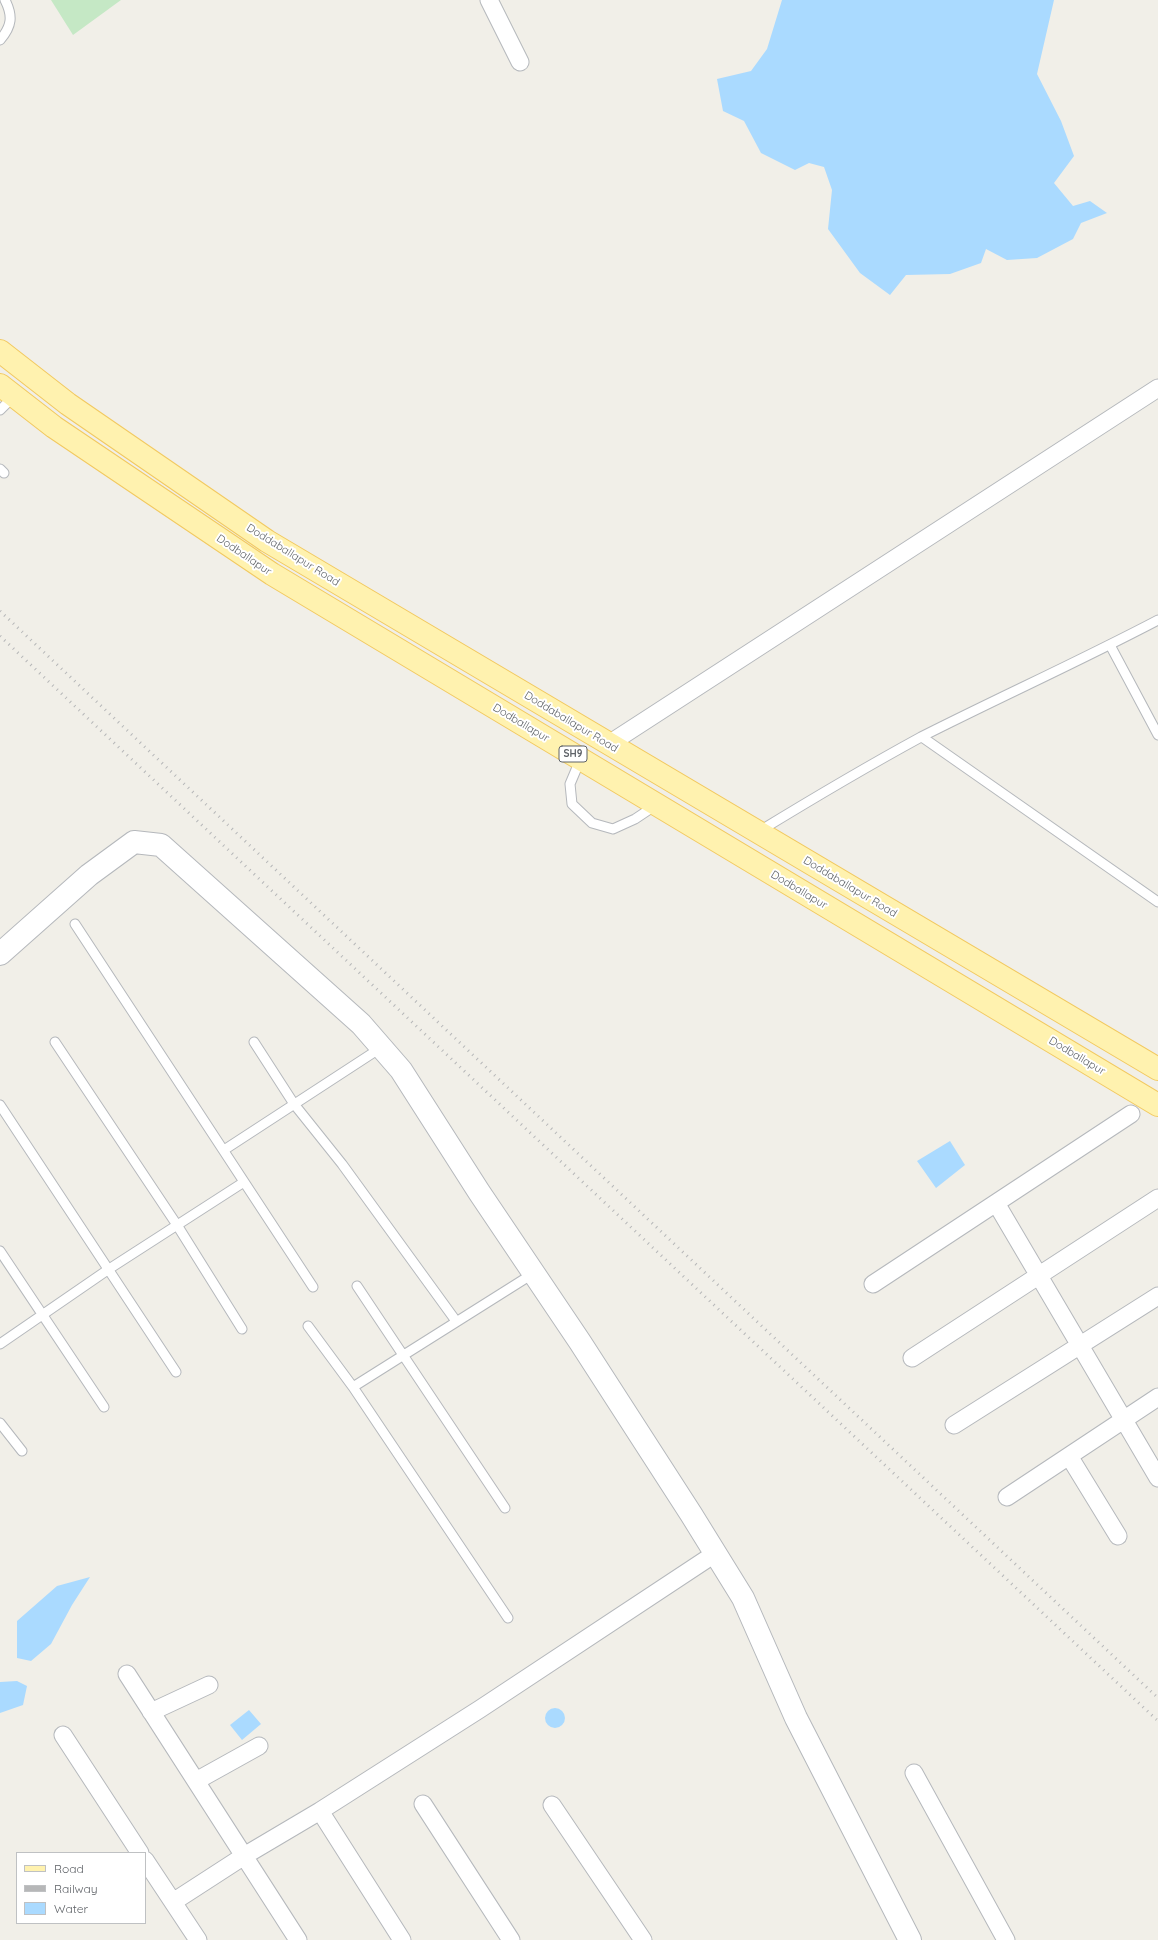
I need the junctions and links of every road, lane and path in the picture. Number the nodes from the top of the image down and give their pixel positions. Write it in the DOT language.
graph roads {
  1 [pos="5,0"];
  2 [pos="489,0"];
  3 [pos="0,40"];
  4 [pos="520,62"];
  5 [pos="0,351"];
  6 [pos="1158,388"];
  7 [pos="5,397"];
  8 [pos="1158,620"];
  9 [pos="1110,645"];
  10 [pos="1158,735"];
  11 [pos="922,737"];
  12 [pos="609,744"];
  13 [pos="581,758"];
  14 [pos="657,804"];
  15 [pos="757,832"];
  16 [pos="1158,902"];
  17 [pos="74,924"];
  18 [pos="0,954"];
  19 [pos="55,1042"];
  20 [pos="254,1042"];
  21 [pos="382,1047"];
  22 [pos="1158,1069"];
  23 [pos="294,1104"];
  24 [pos="0,1105"];
  25 [pos="1158,1105"];
  26 [pos="1131,1114"];
  27 [pos="224,1150"];
  28 [pos="244,1182"];
  29 [pos="1158,1198"];
  30 [pos="996,1203"];
  31 [pos="177,1225"];
  32 [pos="0,1251"];
  33 [pos="109,1269"];
  34 [pos="534,1273"];
  35 [pos="1039,1276"];
  36 [pos="873,1284"];
  37 [pos="357,1286"];
  38 [pos="313,1287"];
  39 [pos="1158,1296"];
  40 [pos="42,1315"];
  41 [pos="456,1321"];
  42 [pos="308,1326"];
  43 [pos="242,1329"];
  44 [pos="0,1344"];
  45 [pos="1080,1346"];
  46 [pos="402,1356"];
  47 [pos="912,1358"];
  48 [pos="176,1372"];
  49 [pos="353,1387"];
  50 [pos="1158,1397"];
  51 [pos="104,1407"];
  52 [pos="1124,1420"];
  53 [pos="0,1423"];
  54 [pos="954,1425"];
  55 [pos="22,1451"];
  56 [pos="1069,1456"];
  57 [pos="1158,1478"];
  58 [pos="1006,1497"];
  59 [pos="505,1508"];
  60 [pos="1118,1536"];
  61 [pos="716,1553"];
  62 [pos="508,1618"];
  63 [pos="127,1674"];
  64 [pos="208,1685"];
  65 [pos="151,1712"];
  66 [pos="63,1735"];
  67 [pos="259,1746"];
  68 [pos="914,1773"];
  69 [pos="196,1781"];
  70 [pos="423,1804"];
  71 [pos="552,1805"];
  72 [pos="320,1812"];
  73 [pos="139,1852"];
  74 [pos="244,1856"];
  75 [pos="146,1862"];
  76 [pos="173,1902"];
  77 [pos="198,1940"];
  78 [pos="298,1940"];
  79 [pos="402,1940"];
  80 [pos="510,1940"];
  81 [pos="643,1940"];
  82 [pos="910,1940"];
  83 [pos="1006,1940"];
  1 -- 3 [label="lane"];
  2 -- 4 [label="street"];
  5 -- 12 [label="main road, Doddaballapur Road / SH9"];
  6 -- 12 [label="street"];
  7 -- 13 [label="main road, Dodballapur / SH9"];
  8 -- 9 [label="lane"];
  9 -- 10 [label="lane"];
  9 -- 11 [label="lane"];
  11 -- 15 [label="lane"];
  11 -- 16 [label="lane"];
  12 -- 15 [label="main road, Doddaballapur Road / SH9"];
  13 -- 14 [label="main road, Dodballapur / SH9"];
  13 -- 14 [label="lane"];
  14 -- 25 [label="main road, Dodballapur / SH9"];
  15 -- 22 [label="main road, Doddaballapur Road / SH9"];
  17 -- 27 [label="lane"];
  18 -- 21 [label="street"];
  19 -- 31 [label="lane"];
  20 -- 23 [label="lane"];
  21 -- 23 [label="lane"];
  21 -- 34 [label="street"];
  23 -- 27 [label="lane"];
  23 -- 41 [label="lane"];
  24 -- 33 [label="lane"];
  26 -- 30 [label="street"];
  27 -- 28 [label="lane"];
  28 -- 31 [label="lane"];
  28 -- 38 [label="lane"];
  29 -- 35 [label="street"];
  30 -- 35 [label="street"];
  30 -- 36 [label="street"];
  31 -- 33 [label="lane"];
  31 -- 43 [label="lane"];
  32 -- 40 [label="lane"];
  33 -- 40 [label="lane"];
  33 -- 48 [label="lane"];
  34 -- 41 [label="lane"];
  34 -- 61 [label="street"];
  35 -- 45 [label="street"];
  35 -- 47 [label="street"];
  37 -- 46 [label="lane"];
  39 -- 45 [label="street"];
  40 -- 44 [label="lane"];
  40 -- 51 [label="lane"];
  41 -- 46 [label="lane"];
  42 -- 49 [label="lane"];
  45 -- 52 [label="street"];
  45 -- 54 [label="street"];
  46 -- 49 [label="lane"];
  46 -- 59 [label="lane"];
  49 -- 62 [label="lane"];
  50 -- 52 [label="street"];
  52 -- 56 [label="street"];
  52 -- 57 [label="street"];
  53 -- 55 [label="lane"];
  56 -- 58 [label="street"];
  56 -- 60 [label="street"];
  61 -- 72 [label="street"];
  61 -- 82 [label="street"];
  63 -- 65 [label="street"];
  64 -- 65 [label="street"];
  65 -- 69 [label="street"];
  66 -- 73 [label="street"];
  67 -- 69 [label="street"];
  68 -- 83 [label="street"];
  69 -- 74 [label="street"];
  70 -- 80 [label="street"];
  71 -- 81 [label="street"];
  72 -- 74 [label="street"];
  72 -- 79 [label="street"];
  74 -- 76 [label="street"];
  74 -- 78 [label="street"];
  75 -- 76 [label="street"];
  76 -- 77 [label="street"];
}
